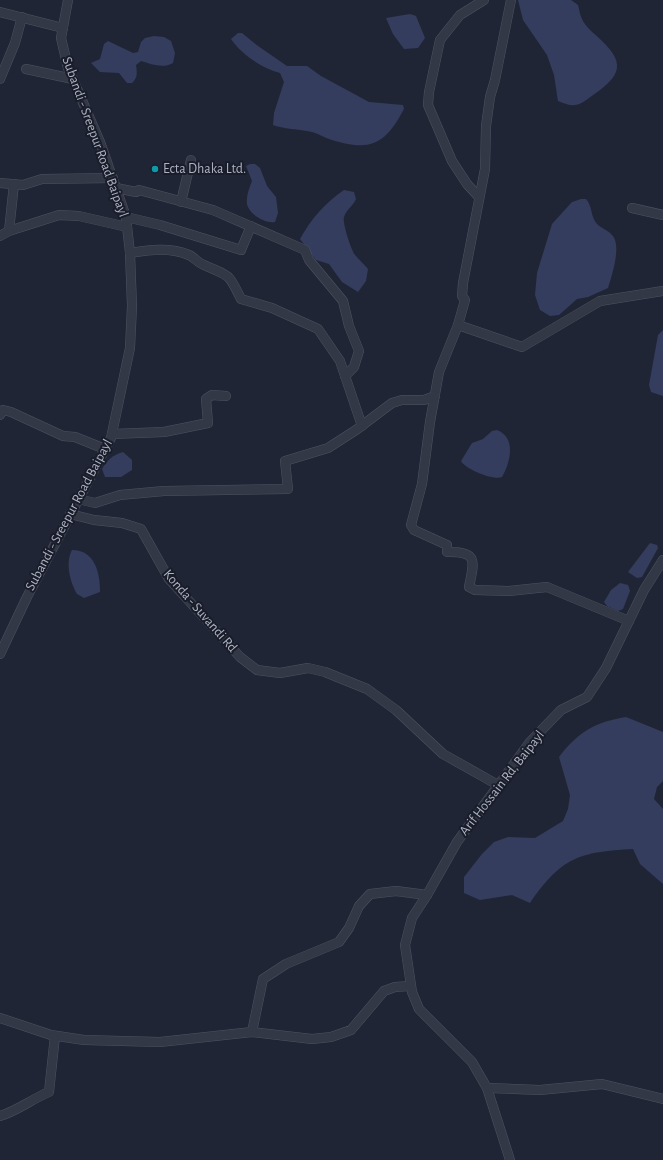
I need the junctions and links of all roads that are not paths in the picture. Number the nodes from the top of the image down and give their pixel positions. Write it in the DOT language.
graph roads {
  1 [pos="68,0"];
  2 [pos="484,0"];
  3 [pos="511,0"];
  4 [pos="0,12"];
  5 [pos="22,17"];
  6 [pos="63,28"];
  7 [pos="26,69"];
  8 [pos="0,79"];
  9 [pos="73,79"];
  10 [pos="191,160"];
  11 [pos="113,178"];
  12 [pos="0,183"];
  13 [pos="14,184"];
  14 [pos="116,188"];
  15 [pos="479,197"];
  16 [pos="181,202"];
  17 [pos="632,208"];
  18 [pos="663,215"];
  19 [pos="126,222"];
  20 [pos="251,226"];
  21 [pos="9,231"];
  22 [pos="0,236"];
  23 [pos="130,253"];
  24 [pos="663,291"];
  25 [pos="458,325"];
  26 [pos="345,376"];
  27 [pos="226,396"];
  28 [pos="435,396"];
  29 [pos="0,415"];
  30 [pos="362,426"];
  31 [pos="112,434"];
  32 [pos="105,449"];
  33 [pos="78,499"];
  34 [pos="70,514"];
  35 [pos="663,560"];
  36 [pos="629,621"];
  37 [pos="0,654"];
  38 [pos="498,785"];
  39 [pos="427,895"];
  40 [pos="410,986"];
  41 [pos="0,1018"];
  42 [pos="252,1032"];
  43 [pos="55,1036"];
  44 [pos="487,1088"];
  45 [pos="663,1099"];
  46 [pos="0,1116"];
  47 [pos="510,1160"];
  1 -- 6 [label="street, Subandi - Sreepur Road Baipayl"];
  2 -- 15 [label="street"];
  3 -- 15 [label="street"];
  4 -- 5 [label="street"];
  5 -- 6 [label="street"];
  5 -- 8 [label="street"];
  6 -- 9 [label="street, Subandi - Sreepur Road Baipayl"];
  7 -- 9 [label="street"];
  9 -- 11 [label="street, Subandi - Sreepur Road Baipayl"];
  10 -- 16 [label="street"];
  11 -- 13 [label="street"];
  11 -- 14 [label="street, Subandi - Sreepur Road Baipayl"];
  12 -- 13 [label="street"];
  13 -- 21 [label="street"];
  14 -- 16 [label="street"];
  14 -- 19 [label="street, Subandi - Sreepur Road Baipayl"];
  15 -- 25 [label="street"];
  16 -- 20 [label="street"];
  17 -- 18 [label="street"];
  19 -- 20 [label="street"];
  19 -- 21 [label="street"];
  19 -- 23 [label="street, Subandi - Sreepur Road Baipayl"];
  20 -- 26 [label="street"];
  21 -- 22 [label="street"];
  23 -- 26 [label="street"];
  23 -- 31 [label="street, Subandi - Sreepur Road Baipayl"];
  24 -- 25 [label="street"];
  25 -- 28 [label="street"];
  26 -- 30 [label="street"];
  27 -- 31 [label="street"];
  28 -- 30 [label="street"];
  28 -- 36 [label="street"];
  29 -- 32 [label="street"];
  30 -- 33 [label="street"];
  31 -- 32 [label="street, Subandi - Sreepur Road Baipayl"];
  32 -- 33 [label="street, Subandi - Sreepur Road Baipayl"];
  33 -- 34 [label="street, Subandi - Sreepur Road Baipayl"];
  34 -- 37 [label="street, Subandi - Sreepur Road Baipayl"];
  34 -- 38 [label="street, Konda - Suvandi Rd"];
  35 -- 36 [label="street, Arif Hossain Rd, Baipayl"];
  36 -- 38 [label="street, Arif Hossain Rd, Baipayl"];
  38 -- 39 [label="street, Arif Hossain Rd, Baipayl"];
  39 -- 40 [label="street, Arif Hossain Rd, Baipayl"];
  39 -- 42 [label="street"];
  40 -- 42 [label="street"];
  40 -- 44 [label="street, Arif Hossain Rd, Baipayl"];
  41 -- 43 [label="street"];
  42 -- 43 [label="street"];
  43 -- 46 [label="street"];
  44 -- 45 [label="street"];
  44 -- 47 [label="street"];
}
